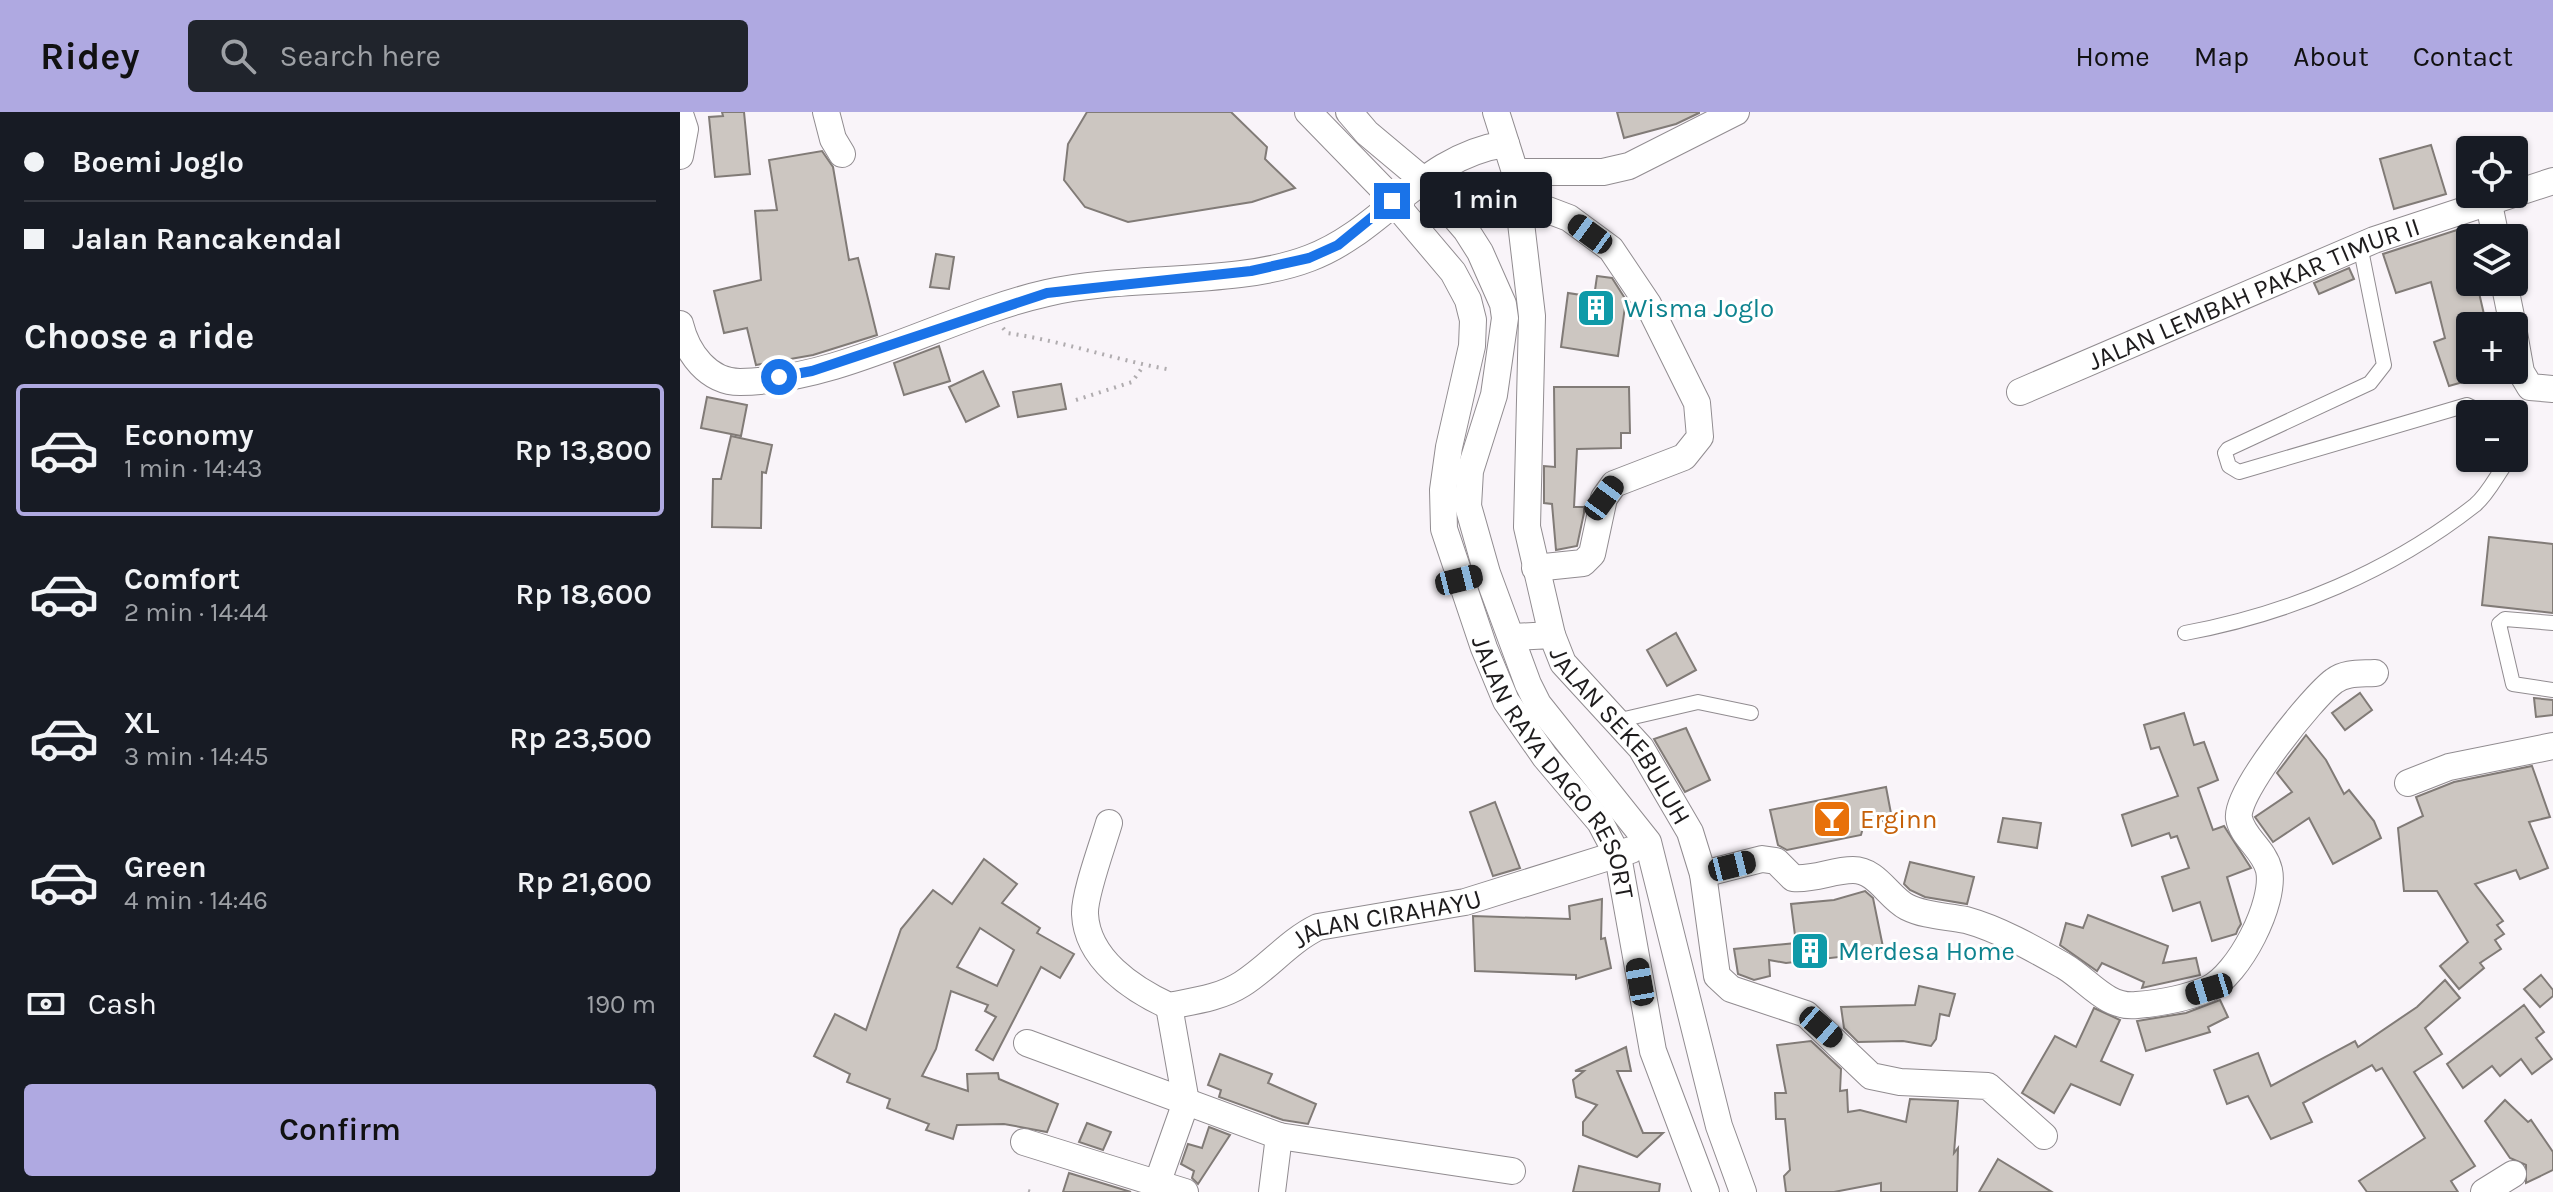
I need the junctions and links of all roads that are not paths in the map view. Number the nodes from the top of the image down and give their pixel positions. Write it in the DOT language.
graph roads {
  1 [pos="826,112"];
  2 [pos="1308,112"];
  3 [pos="1349,112"];
  4 [pos="1496,112"];
  5 [pos="1736,112"];
  6 [pos="680,114"];
  7 [pos="1506,144"];
  8 [pos="842,154"];
  9 [pos="680,156"];
  10 [pos="1515,172"];
  11 [pos="1422,179"];
  12 [pos="2553,181"];
  13 [pos="2528,190"];
  14 [pos="1519,199"];
  15 [pos="1392,201"];
  16 [pos="2476,208"];
  17 [pos="2360,245"];
  18 [pos="680,324"];
  19 [pos="2528,384"];
  20 [pos="2553,389"];
  21 [pos="2020,392"];
  22 [pos="2456,408"];
  23 [pos="2500,472"];
  24 [pos="1471,523"];
  25 [pos="1444,529"];
  26 [pos="1535,568"];
  27 [pos="1487,573"];
  28 [pos="1459,580"];
  29 [pos="2553,623"];
  30 [pos="2185,633"];
  31 [pos="1552,635"];
  32 [pos="1513,637"];
  33 [pos="2375,673"];
  34 [pos="2553,690"];
  35 [pos="1751,713"];
  36 [pos="1616,721"];
  37 [pos="2553,746"];
  38 [pos="2408,783"];
  39 [pos="1109,823"];
  40 [pos="1648,842"];
  41 [pos="1618,856"];
  42 [pos="1703,874"];
  43 [pos="1169,1006"];
  44 [pos="1027,1043"];
  45 [pos="1186,1102"];
  46 [pos="1279,1136"];
  47 [pos="2044,1136"];
  48 [pos="1024,1142"];
  49 [pos="1512,1171"];
  50 [pos="2513,1174"];
  51 [pos="1157,1184"];
  52 [pos="1185,1192"];
  53 [pos="1272,1192"];
  54 [pos="1706,1192"];
  55 [pos="1743,1192"];
  56 [pos="2484,1192"];
  1 -- 8 [label="street"];
  2 -- 15 [label="street, JALAN RAYA DAGO RESORT"];
  3 -- 11 [label="street, JALAN RAYA DAGO RESORT"];
  4 -- 7 [label="street"];
  5 -- 10 [label="street"];
  6 -- 9 [label="street"];
  7 -- 10 [label="street"];
  7 -- 11 [label="street"];
  10 -- 14 [label="street"];
  11 -- 15 [label="street"];
  11 -- 24 [label="street, JALAN RAYA DAGO RESORT"];
  12 -- 13 [label="street, JALAN LEMBAH PAKAR TIMUR II"];
  14 -- 26 [label="street"];
  14 -- 26 [label="street"];
  15 -- 18 [label="street"];
  15 -- 25 [label="street, JALAN RAYA DAGO RESORT"];
  16 -- 17 [label="street, JALAN LEMBAH PAKAR TIMUR II"];
  17 -- 21 [label="street, JALAN LEMBAH PAKAR TIMUR II"];
  17 -- 22 [label="lane"];
  19 -- 20 [label="street"];
  23 -- 30 [label="lane"];
  24 -- 25 [label="street"];
  24 -- 27 [label="street, JALAN RAYA DAGO RESORT"];
  25 -- 28 [label="street, JALAN RAYA DAGO RESORT"];
  26 -- 31 [label="street"];
  27 -- 28 [label="street"];
  27 -- 32 [label="street, JALAN RAYA DAGO RESORT"];
  28 -- 41 [label="street, JALAN RAYA DAGO RESORT"];
  29 -- 34 [label="lane"];
  31 -- 32 [label="street, JALAN SEKEBULUH"];
  31 -- 36 [label="street, JALAN SEKEBULUH"];
  32 -- 40 [label="street, JALAN RAYA DAGO RESORT"];
  33 -- 42 [label="street"];
  35 -- 36 [label="lane"];
  36 -- 42 [label="street, JALAN SEKEBULUH"];
  37 -- 38 [label="street"];
  39 -- 43 [label="street"];
  40 -- 41 [label="street, JALAN CIRAHAYU"];
  40 -- 55 [label="street, JALAN RAYA DAGO RESORT"];
  41 -- 43 [label="street, JALAN CIRAHAYU"];
  41 -- 54 [label="street, JALAN RAYA DAGO RESORT"];
  42 -- 47 [label="street, JALAN SEKEBULUH"];
  43 -- 45 [label="street"];
  44 -- 45 [label="street"];
  45 -- 46 [label="street"];
  45 -- 51 [label="street"];
  46 -- 49 [label="street"];
  46 -- 53 [label="street"];
  48 -- 51 [label="street"];
  50 -- 56 [label="street"];
  51 -- 52 [label="street"];
}
